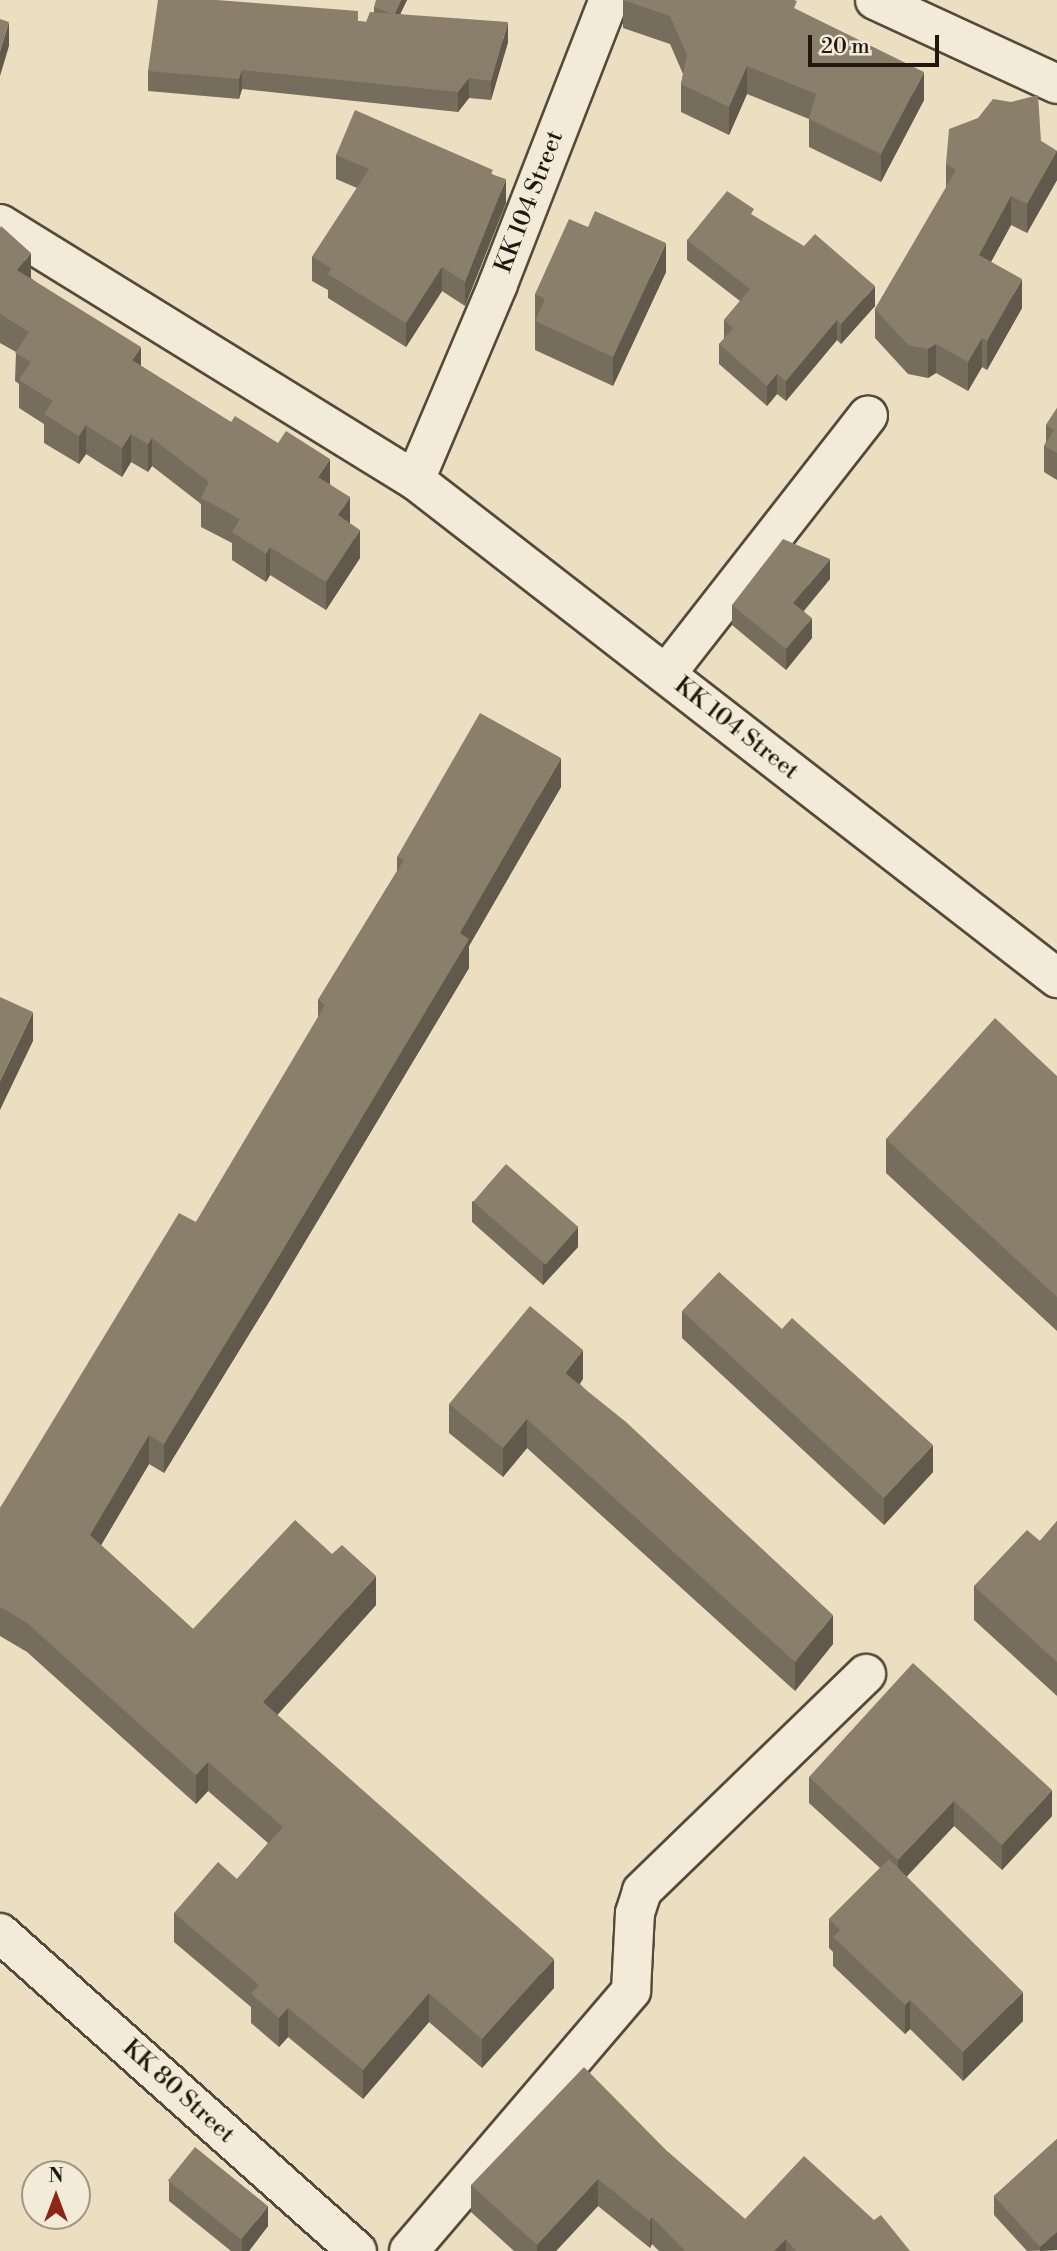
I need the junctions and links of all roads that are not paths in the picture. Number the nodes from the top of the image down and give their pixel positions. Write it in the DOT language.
graph roads {
  1 [pos="609,0"];
  2 [pos="875,0"];
  3 [pos="1057,85"];
  4 [pos="0,225"];
  5 [pos="868,415"];
  6 [pos="415,480"];
  7 [pos="666,674"];
  8 [pos="1057,978"];
  9 [pos="866,1674"];
  10 [pos="0,1933"];
  11 [pos="357,2251"];
  12 [pos="409,2251"];
  1 -- 6 [label="street, KK 104 Street"];
  2 -- 3 [label="street"];
  4 -- 6 [label="street, KK 104 Street"];
  5 -- 7 [label="street"];
  6 -- 7 [label="street, KK 104 Street"];
  7 -- 8 [label="street, KK 104 Street"];
  9 -- 12 [label="street"];
  10 -- 11 [label="street, KK 80 Street"];
}
